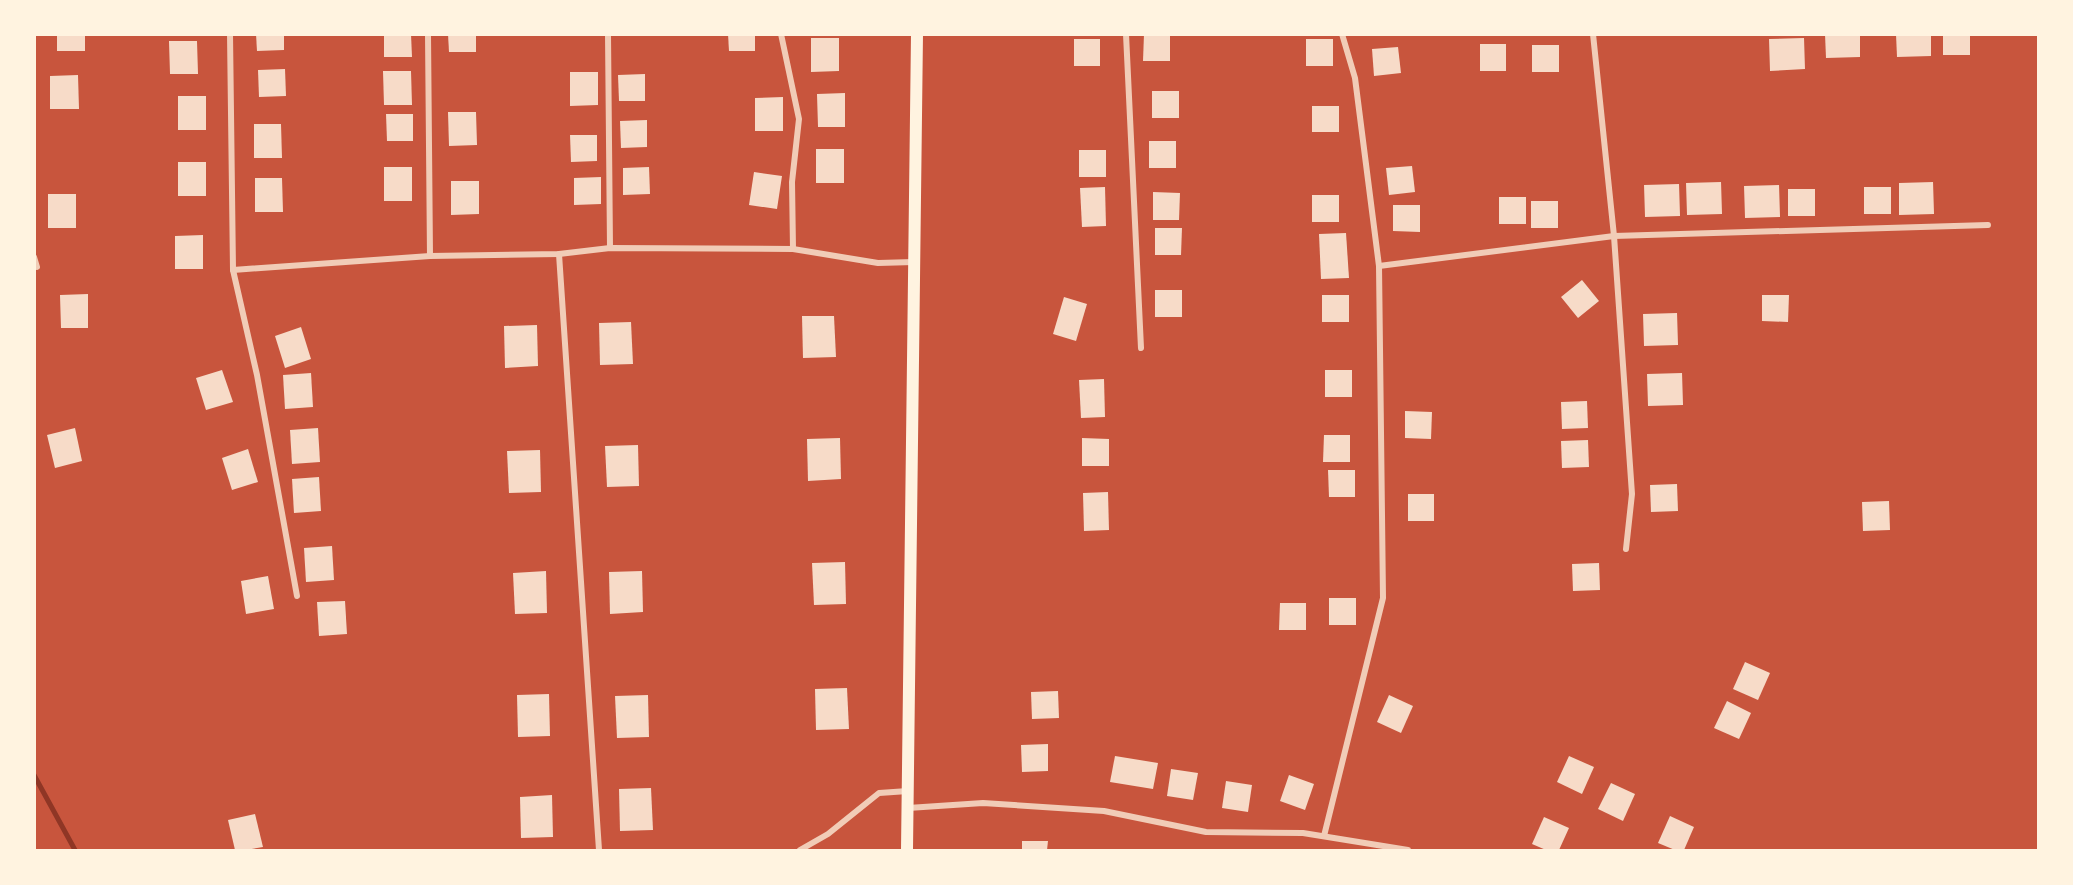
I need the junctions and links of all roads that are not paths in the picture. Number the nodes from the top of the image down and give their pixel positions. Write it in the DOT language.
graph roads {
  1 [pos="231,34"];
  2 [pos="428,34"];
  3 [pos="608,34"];
  4 [pos="781,34"];
  5 [pos="917,34"];
  6 [pos="1126,34"];
  7 [pos="1342,34"];
  8 [pos="1593,34"];
  9 [pos="1988,225"];
  10 [pos="1614,236"];
  11 [pos="610,248"];
  12 [pos="793,249"];
  13 [pos="559,254"];
  14 [pos="430,256"];
  15 [pos="34,257"];
  16 [pos="914,262"];
  17 [pos="1379,266"];
  18 [pos="37,267"];
  19 [pos="233,270"];
  20 [pos="1142,348"];
  21 [pos="1626,549"];
  22 [pos="297,596"];
  23 [pos="909,791"];
  24 [pos="908,808"];
  25 [pos="1324,836"];
  26 [pos="599,850"];
  27 [pos="800,850"];
  28 [pos="907,850"];
  29 [pos="1408,850"];
  1 -- 19 [label="street"];
  2 -- 14 [label="street"];
  3 -- 11 [label="street"];
  4 -- 12 [label="street"];
  5 -- 16 [label="main road"];
  6 -- 20 [label="street"];
  7 -- 17 [label="street"];
  8 -- 10 [label="street"];
  9 -- 10 [label="street"];
  10 -- 17 [label="street"];
  10 -- 21 [label="street"];
  11 -- 12 [label="street"];
  11 -- 13 [label="street"];
  12 -- 16 [label="street"];
  13 -- 14 [label="street"];
  13 -- 26 [label="street"];
  14 -- 19 [label="street"];
  15 -- 18 [label="street"];
  16 -- 23 [label="main road"];
  17 -- 25 [label="street"];
  19 -- 22 [label="street"];
  23 -- 24 [label="main road"];
  23 -- 27 [label="street"];
  24 -- 25 [label="street"];
  24 -- 28 [label="main road"];
  25 -- 29 [label="street"];
}
